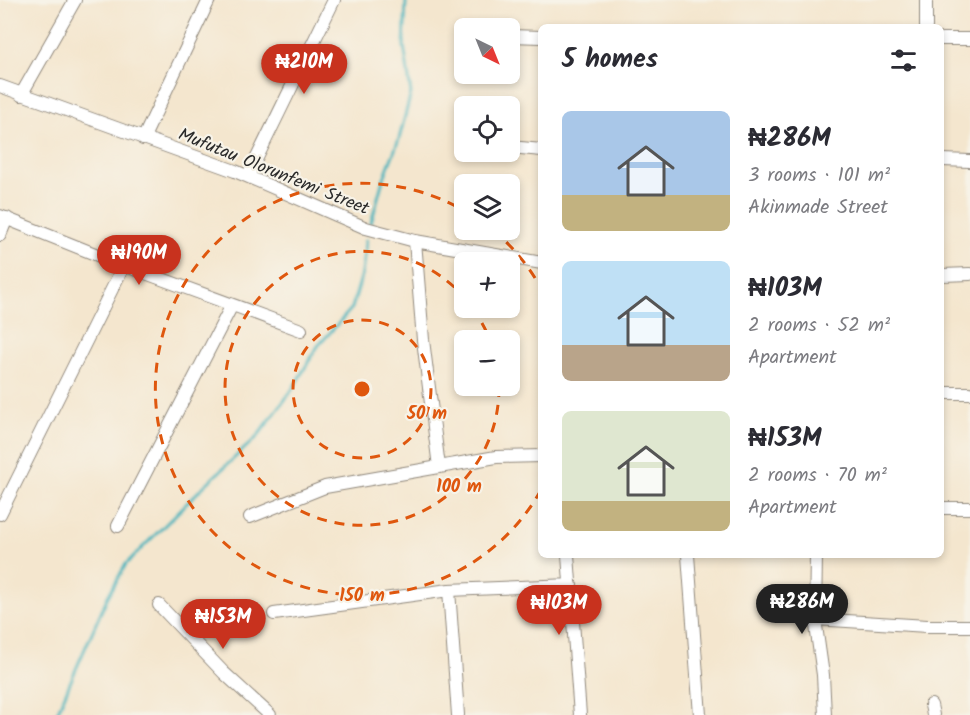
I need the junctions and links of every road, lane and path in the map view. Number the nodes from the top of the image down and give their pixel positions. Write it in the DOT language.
graph roads {
  1 [pos="75,0"];
  2 [pos="209,0"];
  3 [pos="334,0"];
  4 [pos="926,0"];
  5 [pos="926,24"];
  6 [pos="520,36"];
  7 [pos="538,37"];
  8 [pos="944,39"];
  9 [pos="970,39"];
  10 [pos="0,86"];
  11 [pos="21,95"];
  12 [pos="143,139"];
  13 [pos="520,148"];
  14 [pos="538,150"];
  15 [pos="944,160"];
  16 [pos="970,161"];
  17 [pos="248,177"];
  18 [pos="4,217"];
  19 [pos="0,235"];
  20 [pos="416,241"];
  21 [pos="538,262"];
  22 [pos="124,265"];
  23 [pos="970,274"];
  24 [pos="944,275"];
  25 [pos="232,304"];
  26 [pos="301,330"];
  27 [pos="944,393"];
  28 [pos="970,393"];
  29 [pos="538,456"];
  30 [pos="439,467"];
  31 [pos="944,508"];
  32 [pos="970,508"];
  33 [pos="0,514"];
  34 [pos="250,517"];
  35 [pos="118,526"];
  36 [pos="568,558"];
  37 [pos="688,558"];
  38 [pos="816,558"];
  39 [pos="570,585"];
  40 [pos="450,590"];
  41 [pos="159,605"];
  42 [pos="274,614"];
  43 [pos="815,619"];
  44 [pos="970,626"];
  45 [pos="270,715"];
  46 [pos="458,715"];
  47 [pos="580,715"];
  48 [pos="700,715"];
  49 [pos="825,715"];
  1 -- 11 [label="street"];
  2 -- 12 [label="street"];
  3 -- 17 [label="street"];
  4 -- 5 [label="street"];
  6 -- 7 [label="street"];
  8 -- 9 [label="street"];
  10 -- 11 [label="street, Mufutau Olorunfemi Street"];
  11 -- 12 [label="street, Mufutau Olorunfemi Street"];
  12 -- 17 [label="street, Mufutau Olorunfemi Street"];
  13 -- 14 [label="street"];
  15 -- 16 [label="street"];
  17 -- 20 [label="street, Mufutau Olorunfemi Street"];
  18 -- 19 [label="street"];
  18 -- 22 [label="street"];
  20 -- 21 [label="street, Mufutau Olorunfemi Street"];
  20 -- 30 [label="street"];
  22 -- 25 [label="street"];
  22 -- 33 [label="street"];
  23 -- 24 [label="street"];
  25 -- 26 [label="street"];
  25 -- 35 [label="street"];
  27 -- 28 [label="street"];
  29 -- 30 [label="street"];
  30 -- 34 [label="street"];
  31 -- 32 [label="street"];
  36 -- 39 [label="street"];
  37 -- 48 [label="street"];
  38 -- 43 [label="street"];
  39 -- 40 [label="street"];
  39 -- 47 [label="street"];
  40 -- 42 [label="street"];
  40 -- 46 [label="street"];
  41 -- 45 [label="street"];
  43 -- 44 [label="street"];
  43 -- 49 [label="street"];
}
